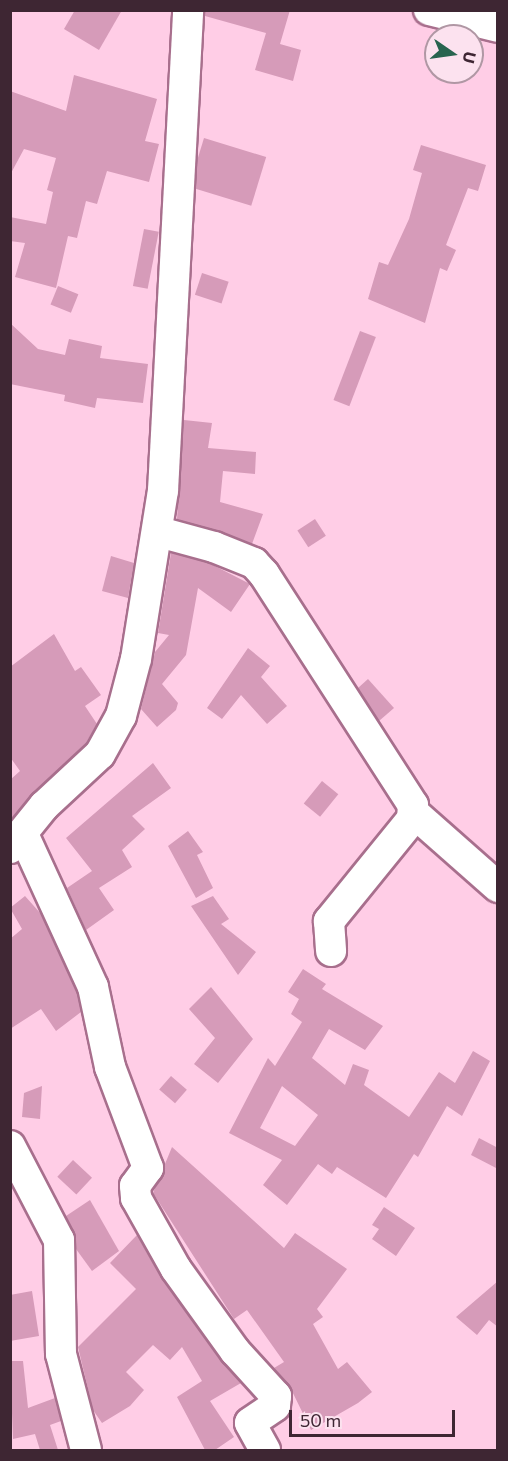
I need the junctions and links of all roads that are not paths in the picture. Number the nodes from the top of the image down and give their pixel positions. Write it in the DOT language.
graph roads {
  1 [pos="188,10"];
  2 [pos="429,10"];
  3 [pos="498,27"];
  4 [pos="159,532"];
  5 [pos="414,813"];
  6 [pos="17,841"];
  7 [pos="498,887"];
  8 [pos="331,951"];
  9 [pos="10,1146"];
  10 [pos="86,1450"];
  11 [pos="265,1450"];
  1 -- 4 [label="street"];
  2 -- 3 [label="street"];
  4 -- 5 [label="street"];
  4 -- 6 [label="street"];
  5 -- 7 [label="street"];
  5 -- 8 [label="street"];
  6 -- 11 [label="street"];
  9 -- 10 [label="street"];
}
